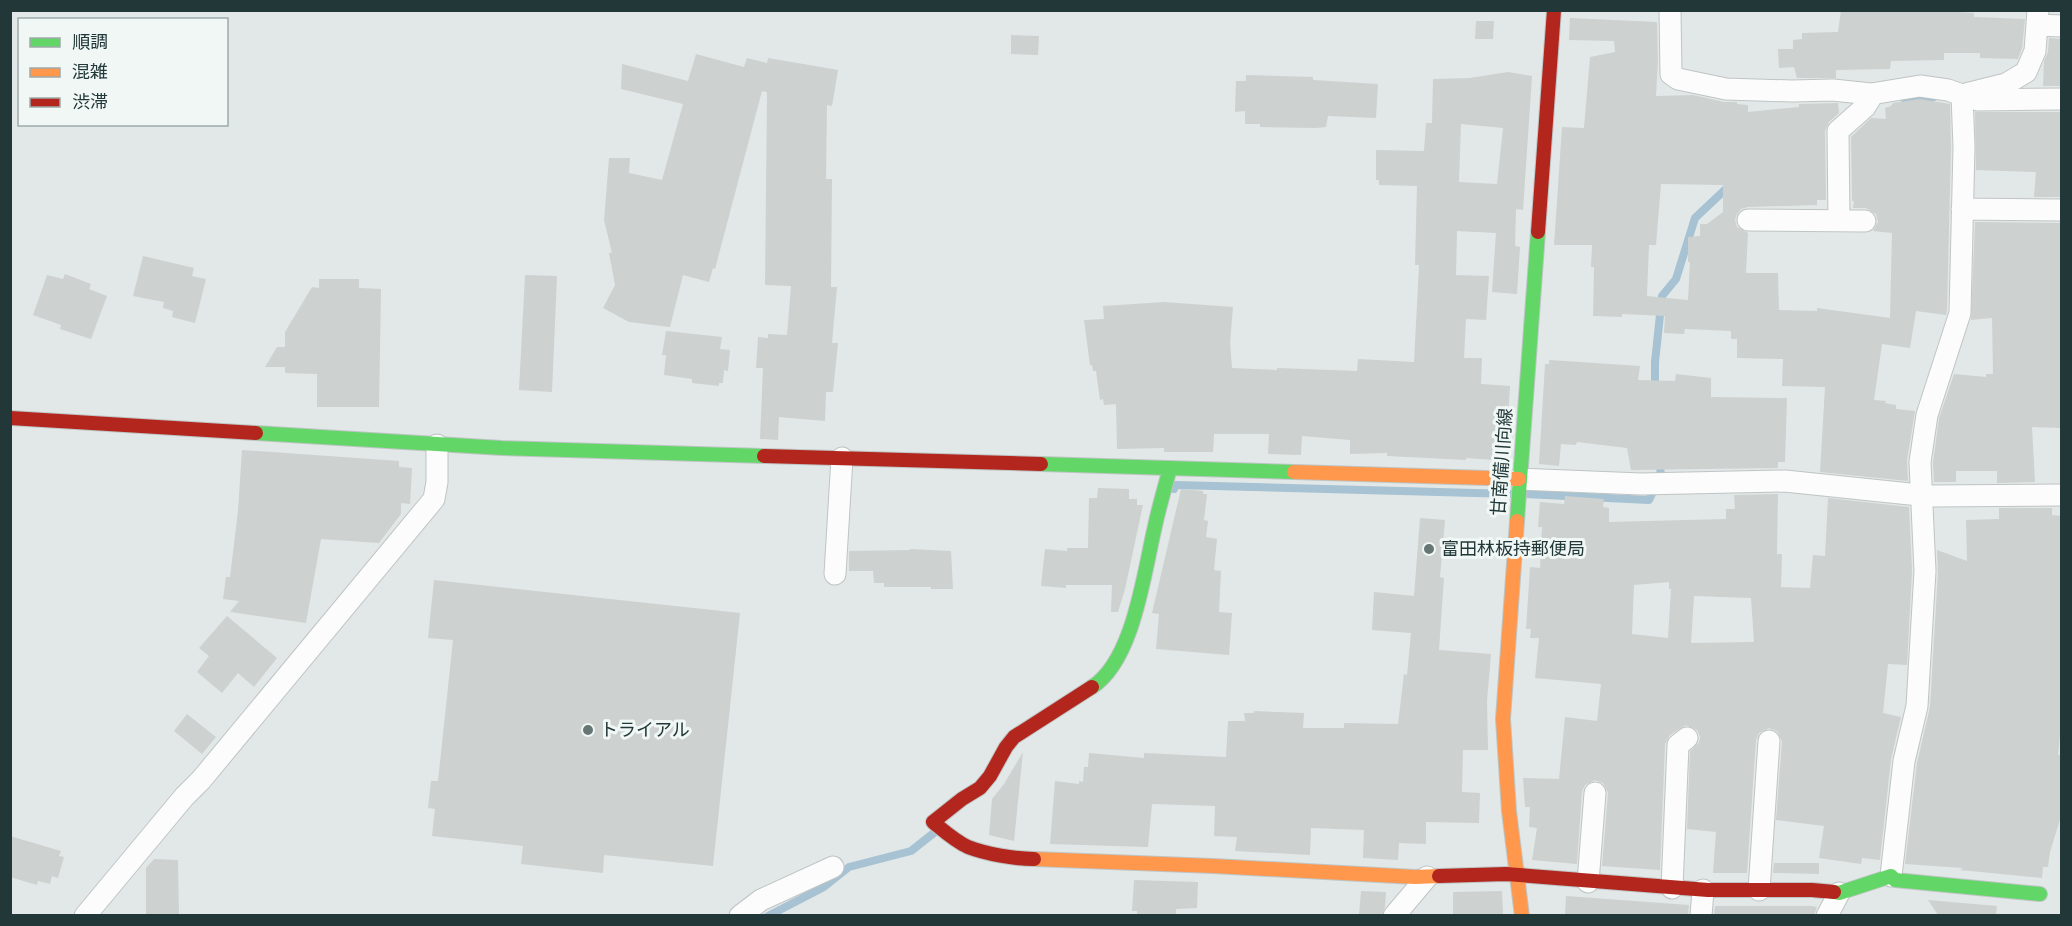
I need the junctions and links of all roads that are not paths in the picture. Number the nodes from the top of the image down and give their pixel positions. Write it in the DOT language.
graph roads {
  1 [pos="1554,10"];
  2 [pos="1670,10"];
  3 [pos="2037,18"];
  4 [pos="2061,26"];
  5 [pos="1873,94"];
  6 [pos="1962,98"];
  7 [pos="2061,99"];
  8 [pos="1962,209"];
  9 [pos="2061,210"];
  10 [pos="1748,220"];
  11 [pos="1839,220"];
  12 [pos="1865,221"];
  13 [pos="10,418"];
  14 [pos="437,445"];
  15 [pos="842,458"];
  16 [pos="1170,468"];
  17 [pos="1519,479"];
  18 [pos="1922,495"];
  19 [pos="2061,495"];
  20 [pos="835,574"];
  21 [pos="1687,738"];
  22 [pos="1769,741"];
  23 [pos="1595,793"];
  24 [pos="833,867"];
  25 [pos="1517,875"];
  26 [pos="1891,876"];
  27 [pos="1427,877"];
  28 [pos="1588,882"];
  29 [pos="1672,888"];
  30 [pos="1703,890"];
  31 [pos="1759,890"];
  32 [pos="1839,893"];
  33 [pos="2040,894"];
  34 [pos="85,915"];
  35 [pos="740,915"];
  36 [pos="1394,915"];
  37 [pos="1522,915"];
  38 [pos="1701,915"];
  39 [pos="1827,915"];
  1 -- 17 [label="street, 甘南備川向線"];
  2 -- 5 [label="street"];
  3 -- 4 [label="street"];
  3 -- 6 [label="street"];
  5 -- 6 [label="street"];
  5 -- 11 [label="street"];
  6 -- 7 [label="street"];
  6 -- 8 [label="street"];
  8 -- 9 [label="street"];
  8 -- 18 [label="street"];
  10 -- 11 [label="street"];
  11 -- 12 [label="street"];
  13 -- 14 [label="street"];
  14 -- 15 [label="street"];
  14 -- 34 [label="street"];
  15 -- 16 [label="street"];
  15 -- 20 [label="street"];
  16 -- 17 [label="street"];
  16 -- 27 [label="street"];
  17 -- 18 [label="street"];
  17 -- 25 [label="street, 甘南備川向線"];
  18 -- 19 [label="street"];
  18 -- 26 [label="street"];
  21 -- 29 [label="street"];
  22 -- 31 [label="street"];
  23 -- 28 [label="street"];
  24 -- 35 [label="street"];
  25 -- 27 [label="street"];
  25 -- 28 [label="street"];
  25 -- 37 [label="street, 甘南備川向線"];
  26 -- 32 [label="street"];
  26 -- 33 [label="street"];
  27 -- 36 [label="street"];
  28 -- 29 [label="street"];
  29 -- 30 [label="street"];
  30 -- 31 [label="street"];
  30 -- 38 [label="street"];
  31 -- 32 [label="street"];
  32 -- 39 [label="street"];
}
